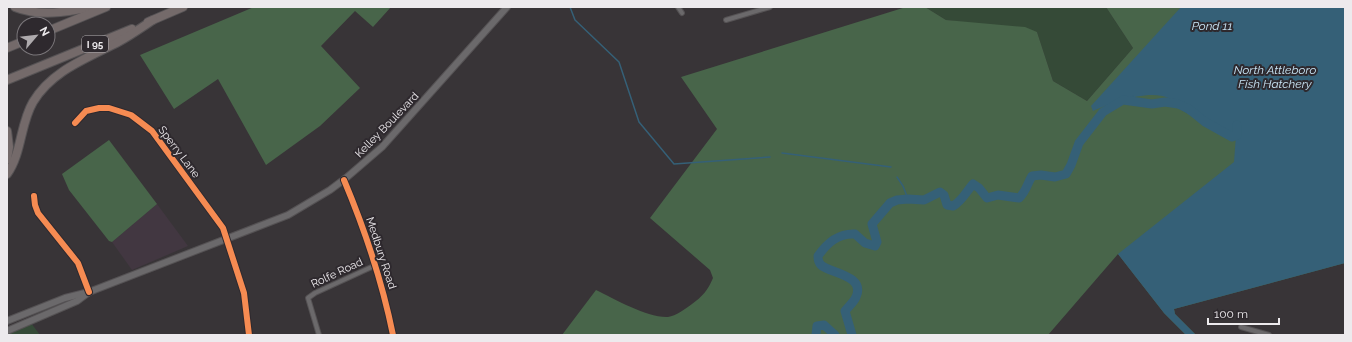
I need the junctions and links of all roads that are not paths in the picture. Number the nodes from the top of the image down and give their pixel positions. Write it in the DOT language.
graph roads {
  1 [pos="15,7"];
  2 [pos="92,7"];
  3 [pos="106,7"];
  4 [pos="183,7"];
  5 [pos="507,7"];
  6 [pos="678,7"];
  7 [pos="768,7"];
  8 [pos="682,13"];
  9 [pos="154,20"];
  10 [pos="726,20"];
  11 [pos="56,29"];
  12 [pos="7,80"];
  13 [pos="75,123"];
  14 [pos="7,131"];
  15 [pos="7,159"];
  16 [pos="7,174"];
  17 [pos="344,180"];
  18 [pos="34,196"];
  19 [pos="228,239"];
  20 [pos="376,265"];
  21 [pos="89,292"];
  22 [pos="18,316"];
  23 [pos="7,317"];
  24 [pos="7,321"];
  25 [pos="1241,327"];
  26 [pos="7,331"];
  27 [pos="249,335"];
  28 [pos="319,335"];
  29 [pos="392,335"];
  30 [pos="1269,335"];
  1 -- 2 [label="highway"];
  3 -- 11 [label="highway"];
  4 -- 9 [label="highway, I 95"];
  5 -- 17 [label="main road, Kelley Boulevard"];
  6 -- 8 [label="street"];
  7 -- 10 [label="street"];
  9 -- 12 [label="highway, I 95"];
  9 -- 16 [label="highway"];
  13 -- 19 [label="street, Sperry Lane"];
  14 -- 15 [label="highway"];
  17 -- 19 [label="main road, Kelley Boulevard"];
  17 -- 20 [label="street, Medbury Road"];
  18 -- 21 [label="street"];
  19 -- 21 [label="main road, Kelley Boulevard"];
  19 -- 27 [label="street, Sperry Lane"];
  20 -- 28 [label="street, Rolfe Road"];
  20 -- 29 [label="street, Medbury Road"];
  21 -- 22 [label="main road"];
  21 -- 26 [label="main road"];
  22 -- 23 [label="main road"];
  22 -- 24 [label="main road"];
  25 -- 30 [label="street"];
}
